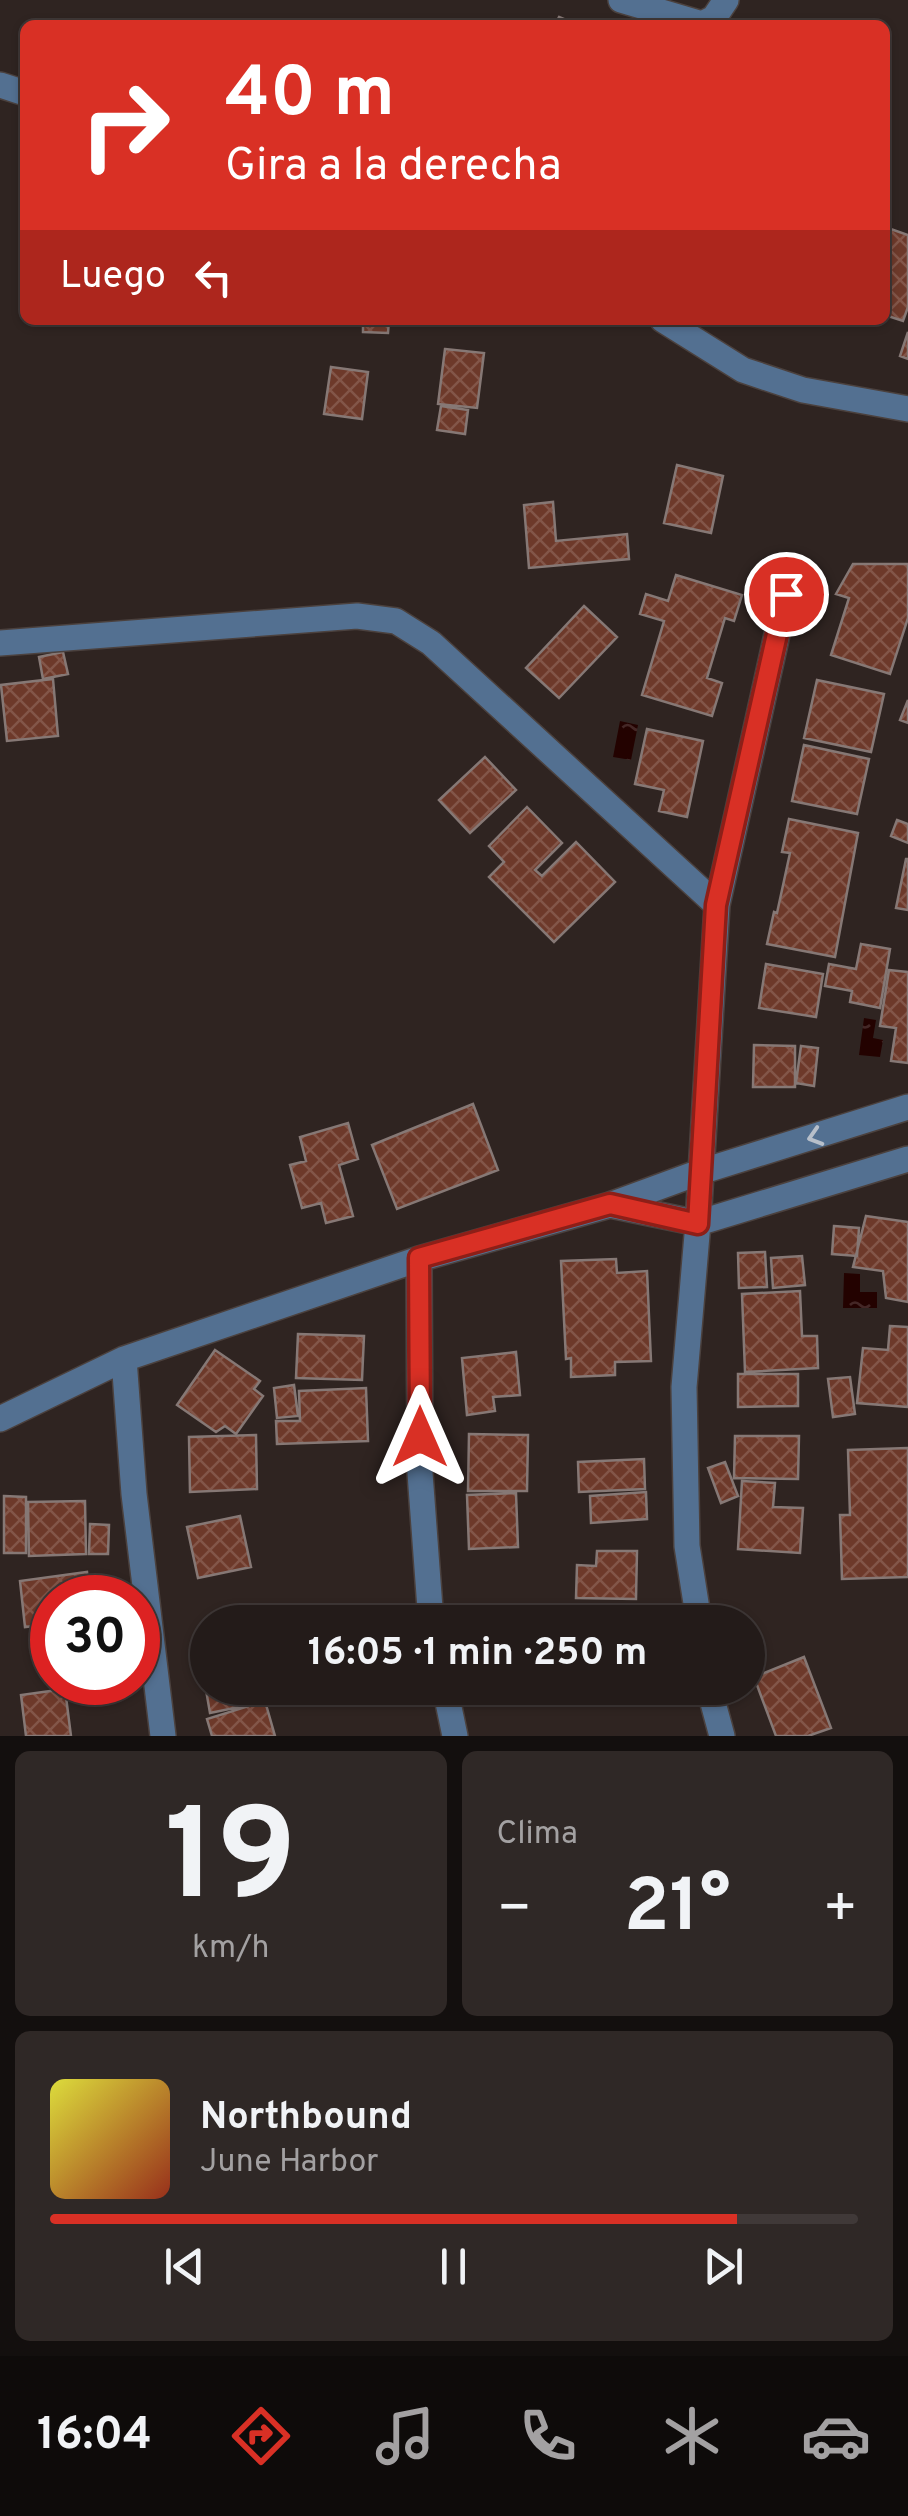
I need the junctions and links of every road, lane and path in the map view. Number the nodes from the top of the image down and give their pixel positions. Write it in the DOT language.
graph roads {
  1 [pos="621,0"];
  2 [pos="726,0"];
  3 [pos="688,20"];
  4 [pos="710,20"];
  5 [pos="671,325"];
  6 [pos="908,409"];
  7 [pos="786,594"];
  8 [pos="0,643"];
  9 [pos="716,905"];
  10 [pos="908,1107"];
  11 [pos="908,1159"];
  12 [pos="700,1172"];
  13 [pos="610,1204"];
  14 [pos="698,1224"];
  15 [pos="419,1258"];
  16 [pos="124,1359"];
  17 [pos="0,1419"];
  18 [pos="430,1605"];
  19 [pos="696,1605"];
  20 [pos="448,1705"];
  21 [pos="714,1705"];
  22 [pos="163,1736"];
  23 [pos="455,1736"];
  24 [pos="722,1736"];
  1 -- 3 [label="street"];
  2 -- 4 [label="street"];
  5 -- 6 [label="street"];
  7 -- 9 [label="street"];
  8 -- 9 [label="street"];
  9 -- 12 [label="street"];
  10 -- 12 [label="street, one-way"];
  11 -- 14 [label="street"];
  12 -- 13 [label="street"];
  12 -- 14 [label="street"];
  13 -- 14 [label="street"];
  13 -- 15 [label="street"];
  14 -- 19 [label="street"];
  15 -- 16 [label="street"];
  15 -- 18 [label="street"];
  16 -- 17 [label="street"];
  16 -- 22 [label="street"];
  20 -- 23 [label="street"];
  21 -- 24 [label="street"];
}
